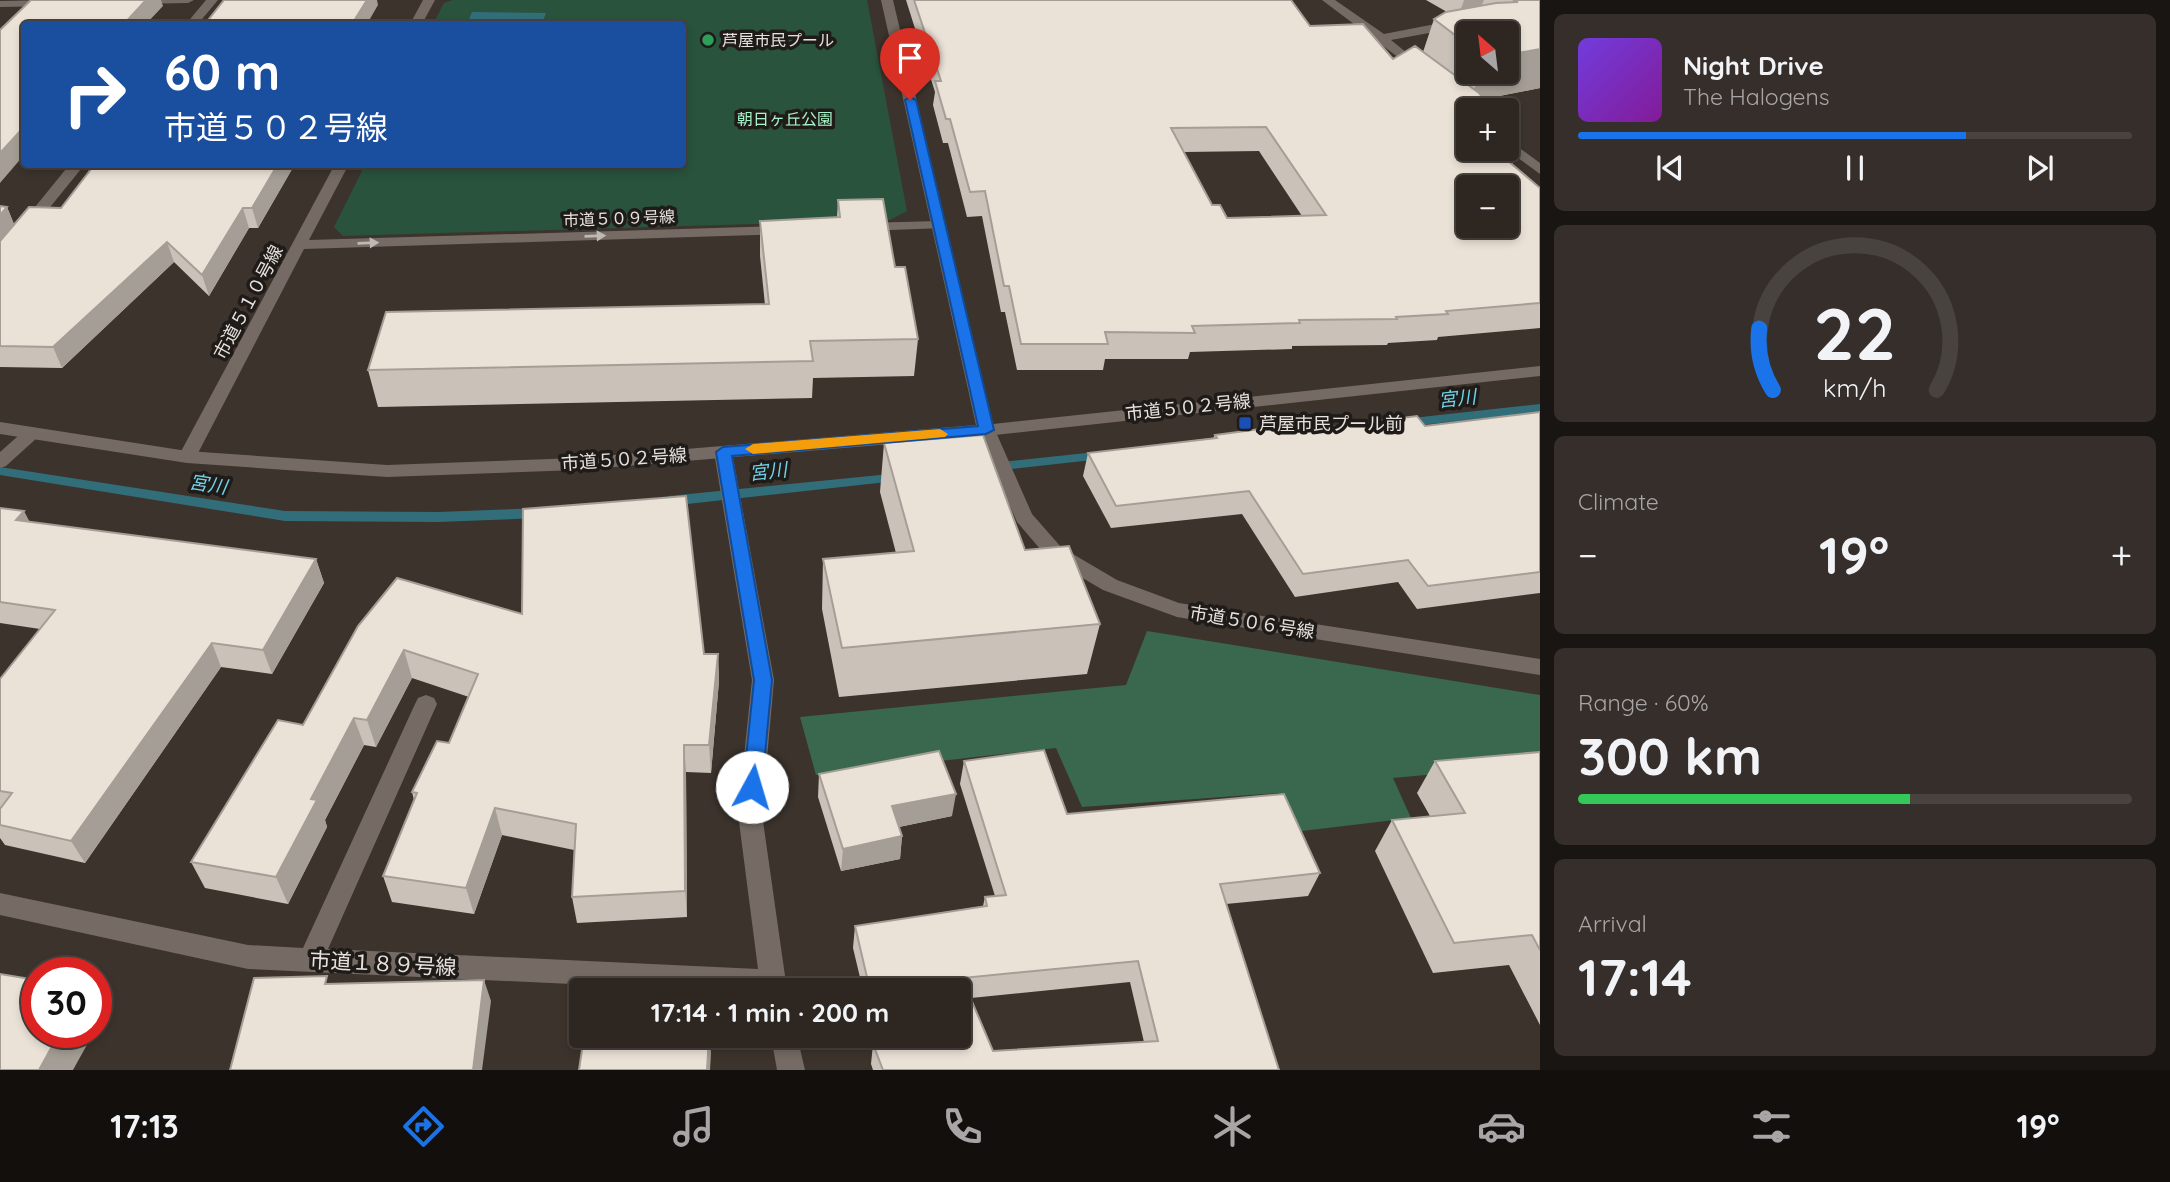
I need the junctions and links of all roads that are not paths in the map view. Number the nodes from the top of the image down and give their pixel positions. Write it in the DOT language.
graph roads {
  1 [pos="188,0"];
  2 [pos="212,0"];
  3 [pos="429,0"];
  4 [pos="887,0"];
  5 [pos="1328,0"];
  6 [pos="121,1"];
  7 [pos="67,2"];
  8 [pos="0,4"];
  9 [pos="194,21"];
  10 [pos="418,21"];
  11 [pos="1456,24"];
  12 [pos="1382,38"];
  13 [pos="1430,79"];
  14 [pos="1519,153"];
  15 [pos="75,168"];
  16 [pos="340,168"];
  17 [pos="1540,170"];
  18 [pos="939,225"];
  19 [pos="843,228"];
  20 [pos="802,229"];
  21 [pos="299,245"];
  22 [pos="0,260"];
  23 [pos="1540,371"];
  24 [pos="0,428"];
  25 [pos="32,433"];
  26 [pos="990,438"];
  27 [pos="723,452"];
  28 [pos="187,457"];
  29 [pos="1,461"];
  30 [pos="1540,667"];
  31 [pos="426,704"];
  32 [pos="0,904"];
  33 [pos="310,960"];
  34 [pos="631,978"];
  35 [pos="772,978"];
  36 [pos="787,1048"];
  37 [pos="792,1070"];
  1 -- 6 [label="street"];
  2 -- 9 [label="street"];
  3 -- 10 [label="street"];
  4 -- 18 [label="street, 市道５０６号線"];
  5 -- 12 [label="street"];
  7 -- 8 [label="street"];
  11 -- 12 [label="street"];
  12 -- 13 [label="street"];
  14 -- 17 [label="street"];
  15 -- 22 [label="street"];
  16 -- 21 [label="street, 市道５１０号線"];
  18 -- 19 [label="street"];
  18 -- 26 [label="street, 市道５０６号線"];
  21 -- 20 [label="street, 市道５０９号線, one-way"];
  21 -- 28 [label="street, 市道５１０号線"];
  23 -- 26 [label="street, 市道５０２号線"];
  24 -- 25 [label="street, 市道５０２号線"];
  25 -- 28 [label="street, 市道５０２号線"];
  25 -- 29 [label="street"];
  26 -- 27 [label="street, 市道５０２号線"];
  26 -- 30 [label="street, 市道５０６号線"];
  27 -- 28 [label="street, 市道５０２号線"];
  27 -- 35 [label="street"];
  31 -- 33 [label="street"];
  32 -- 33 [label="street, 市道１８９号線"];
  33 -- 34 [label="street, 市道１８９号線"];
  36 -- 37 [label="street"];
}
